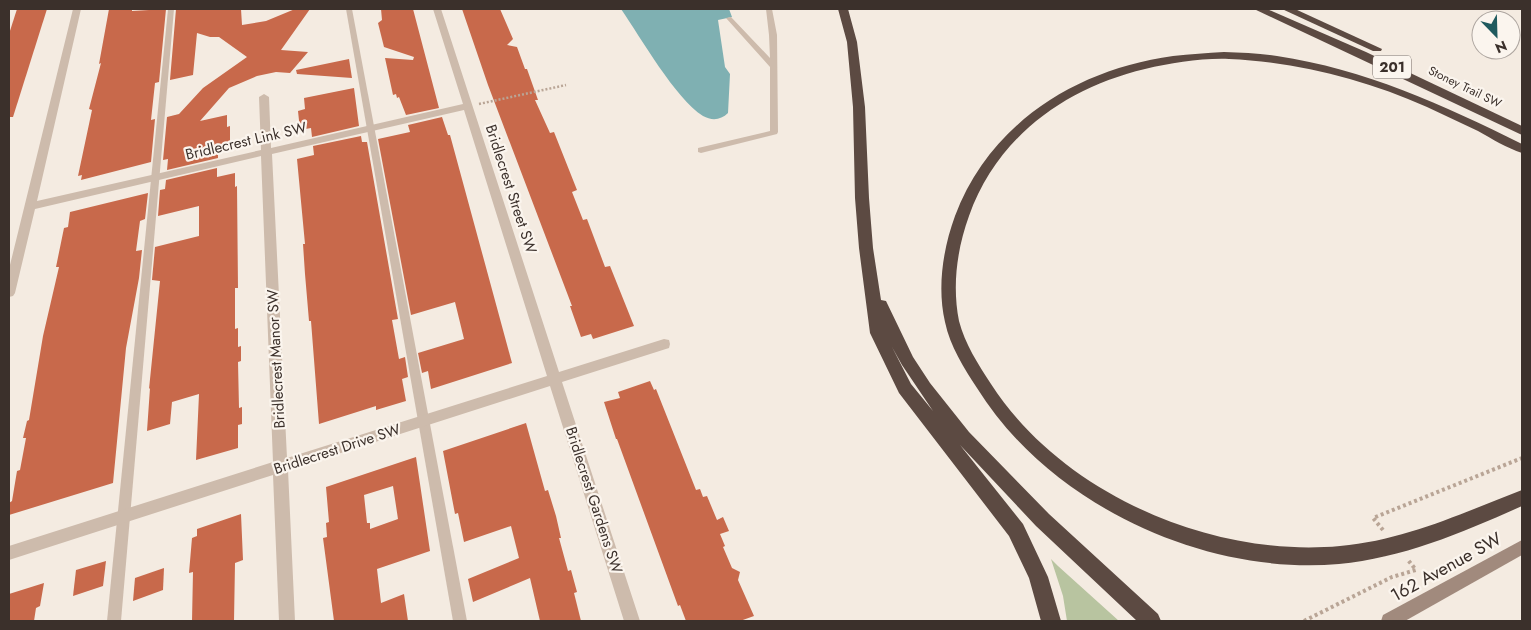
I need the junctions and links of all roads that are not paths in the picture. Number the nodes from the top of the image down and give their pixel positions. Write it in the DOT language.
graph roads {
  1 [pos="77,9"];
  2 [pos="171,9"];
  3 [pos="349,9"];
  4 [pos="438,9"];
  5 [pos="768,9"];
  6 [pos="844,9"];
  7 [pos="1258,9"];
  8 [pos="1287,9"];
  9 [pos="729,18"];
  10 [pos="773,66"];
  11 [pos="264,97"];
  12 [pos="468,106"];
  13 [pos="1522,120"];
  14 [pos="370,128"];
  15 [pos="1522,131"];
  16 [pos="1522,149"];
  17 [pos="701,150"];
  18 [pos="266,152"];
  19 [pos="156,177"];
  20 [pos="30,206"];
  21 [pos="873,282"];
  22 [pos="9,293"];
  23 [pos="664,344"];
  24 [pos="556,379"];
  25 [pos="424,421"];
  26 [pos="280,467"];
  27 [pos="1522,498"];
  28 [pos="124,517"];
  29 [pos="1522,547"];
  30 [pos="9,553"];
  31 [pos="114,621"];
  32 [pos="287,621"];
  33 [pos="460,621"];
  34 [pos="632,621"];
  35 [pos="1051,621"];
  36 [pos="1151,621"];
  37 [pos="1389,621"];
  1 -- 20 [label="street"];
  2 -- 19 [label="lane"];
  3 -- 14 [label="lane"];
  4 -- 12 [label="street, Bridlecrest Street SW"];
  5 -- 10 [label="lane"];
  6 -- 21 [label="highway"];
  7 -- 15 [label="highway, Stoney Trail SW / 201"];
  8 -- 13 [label="highway"];
  9 -- 10 [label="lane"];
  10 -- 17 [label="lane"];
  11 -- 18 [label="street, Bridlecrest Manor SW"];
  12 -- 14 [label="street, Bridlecrest Link SW"];
  12 -- 24 [label="street, Bridlecrest Street SW"];
  14 -- 18 [label="street, Bridlecrest Link SW"];
  14 -- 25 [label="lane"];
  16 -- 27 [label="highway"];
  18 -- 19 [label="street, Bridlecrest Link SW"];
  18 -- 26 [label="street, Bridlecrest Manor SW"];
  19 -- 20 [label="street, Bridlecrest Link SW"];
  19 -- 28 [label="lane"];
  20 -- 22 [label="street"];
  21 -- 35 [label="highway"];
  21 -- 36 [label="highway"];
  23 -- 24 [label="street, Bridlecrest Drive SW"];
  24 -- 25 [label="street, Bridlecrest Drive SW"];
  24 -- 34 [label="street, Bridlecrest Gardens SW"];
  25 -- 26 [label="street, Bridlecrest Drive SW"];
  25 -- 33 [label="lane"];
  26 -- 28 [label="street, Bridlecrest Drive SW"];
  26 -- 32 [label="street, Bridlecrest Manor SW"];
  28 -- 30 [label="street, Bridlecrest Drive SW"];
  28 -- 31 [label="lane"];
  29 -- 37 [label="main road, 162 Avenue SW"];
}
